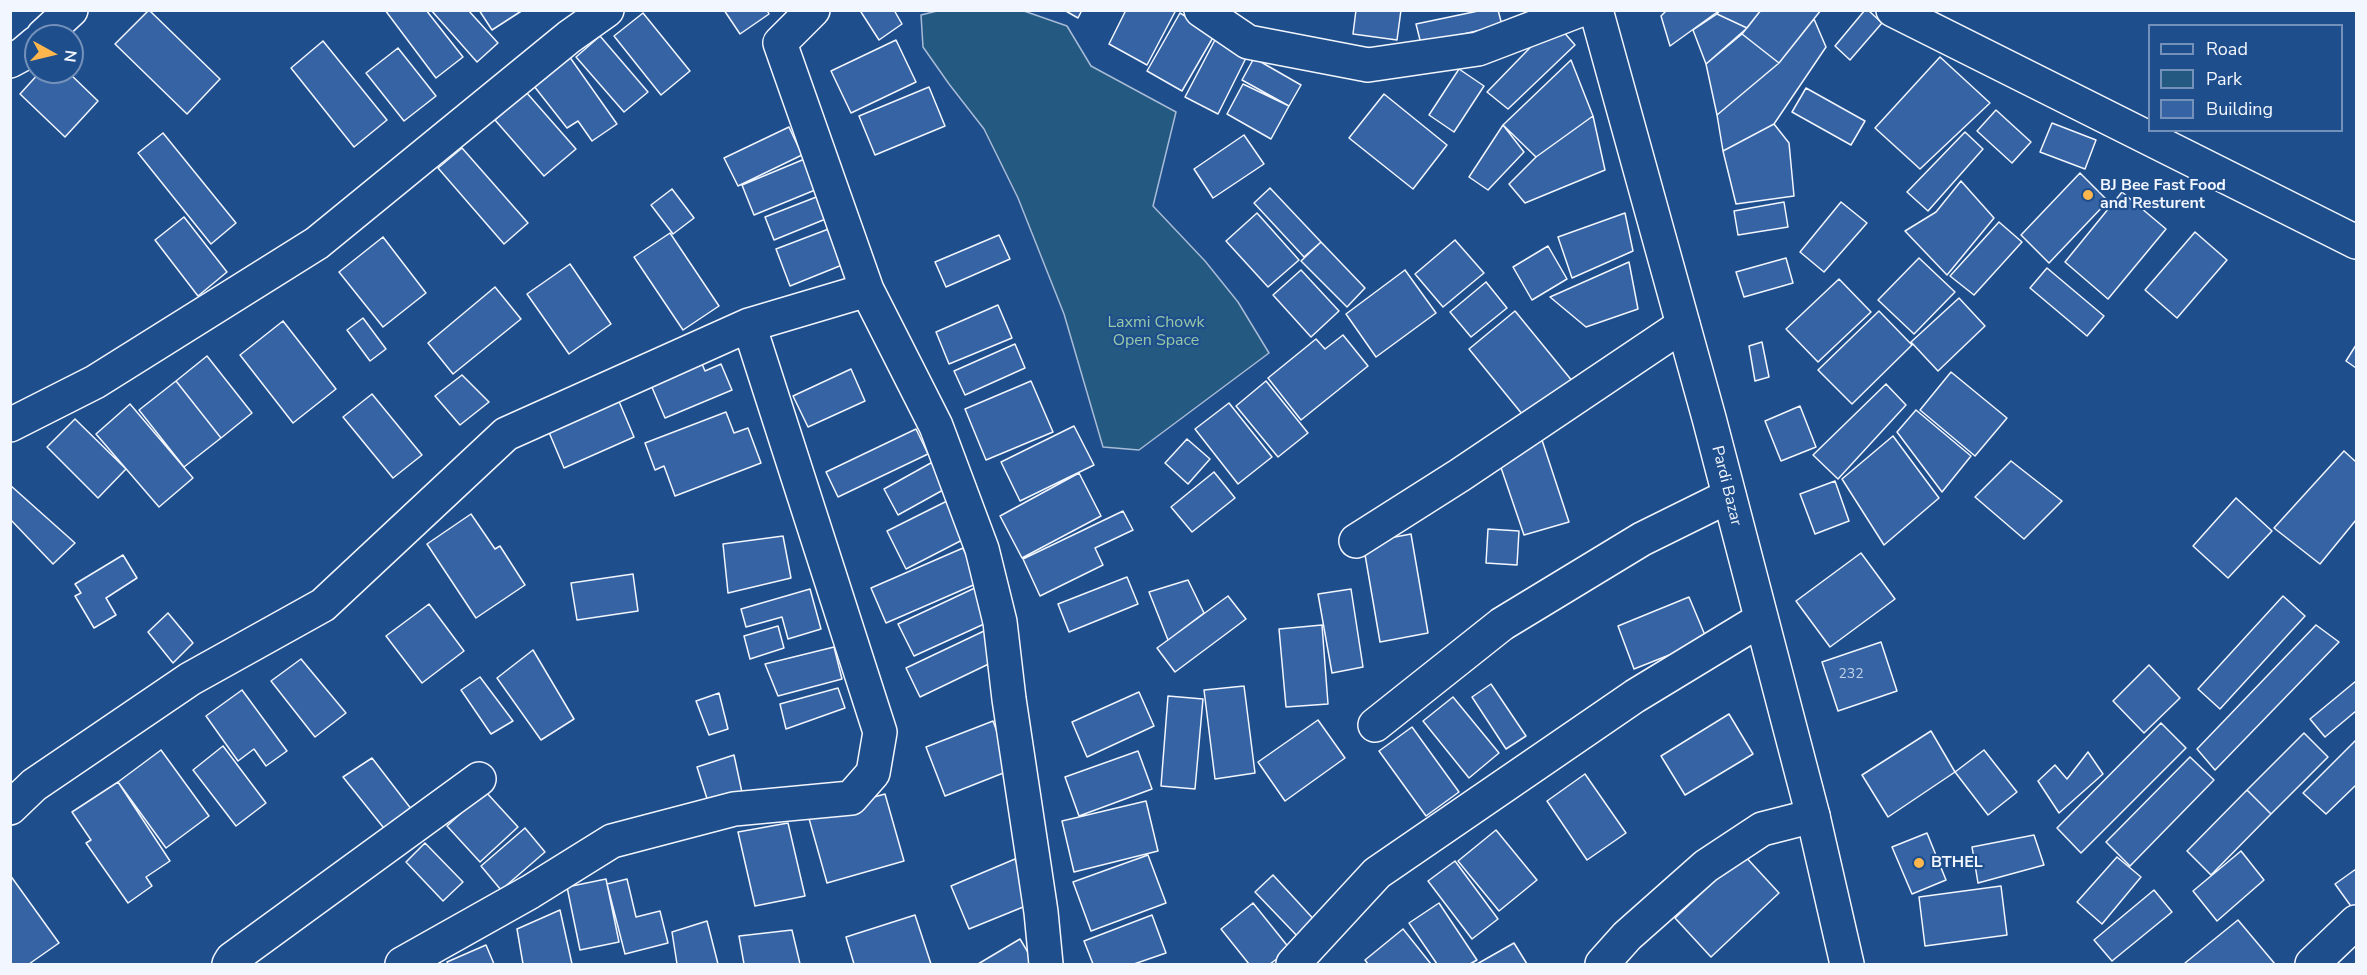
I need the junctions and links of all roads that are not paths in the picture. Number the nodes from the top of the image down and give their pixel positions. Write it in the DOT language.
graph roads {
  1 [pos="71,10"];
  2 [pos="607,10"];
  3 [pos="813,10"];
  4 [pos="1201,10"];
  5 [pos="1580,10"];
  6 [pos="1596,10"];
  7 [pos="1893,10"];
  8 [pos="56,24"];
  9 [pos="24,53"];
  10 [pos="10,61"];
  11 [pos="2356,242"];
  12 [pos="867,290"];
  13 [pos="749,325"];
  14 [pos="1683,325"];
  15 [pos="10,425"];
  16 [pos="1729,496"];
  17 [pos="1356,541"];
  18 [pos="1760,620"];
  19 [pos="1375,725"];
  20 [pos="479,779"];
  21 [pos="10,808"];
  22 [pos="1813,816"];
  23 [pos="2356,922"];
  24 [pos="229,964"];
  25 [pos="402,964"];
  26 [pos="1046,964"];
  27 [pos="1293,964"];
  28 [pos="1602,964"];
  29 [pos="1847,964"];
  30 [pos="2312,964"];
  1 -- 8 [label="street"];
  2 -- 15 [label="street"];
  3 -- 12 [label="street"];
  4 -- 5 [label="street"];
  6 -- 14 [label="street, Pardi Bazar"];
  7 -- 11 [label="street"];
  9 -- 10 [label="street"];
  12 -- 13 [label="street"];
  12 -- 26 [label="street"];
  13 -- 21 [label="street"];
  13 -- 25 [label="street"];
  14 -- 16 [label="street, Pardi Bazar"];
  14 -- 17 [label="street"];
  16 -- 18 [label="street, Pardi Bazar"];
  16 -- 19 [label="street"];
  18 -- 22 [label="street, Pardi Bazar"];
  18 -- 27 [label="street"];
  20 -- 24 [label="street"];
  22 -- 28 [label="street"];
  22 -- 29 [label="street, Pardi Bazar"];
  23 -- 30 [label="street"];
}
